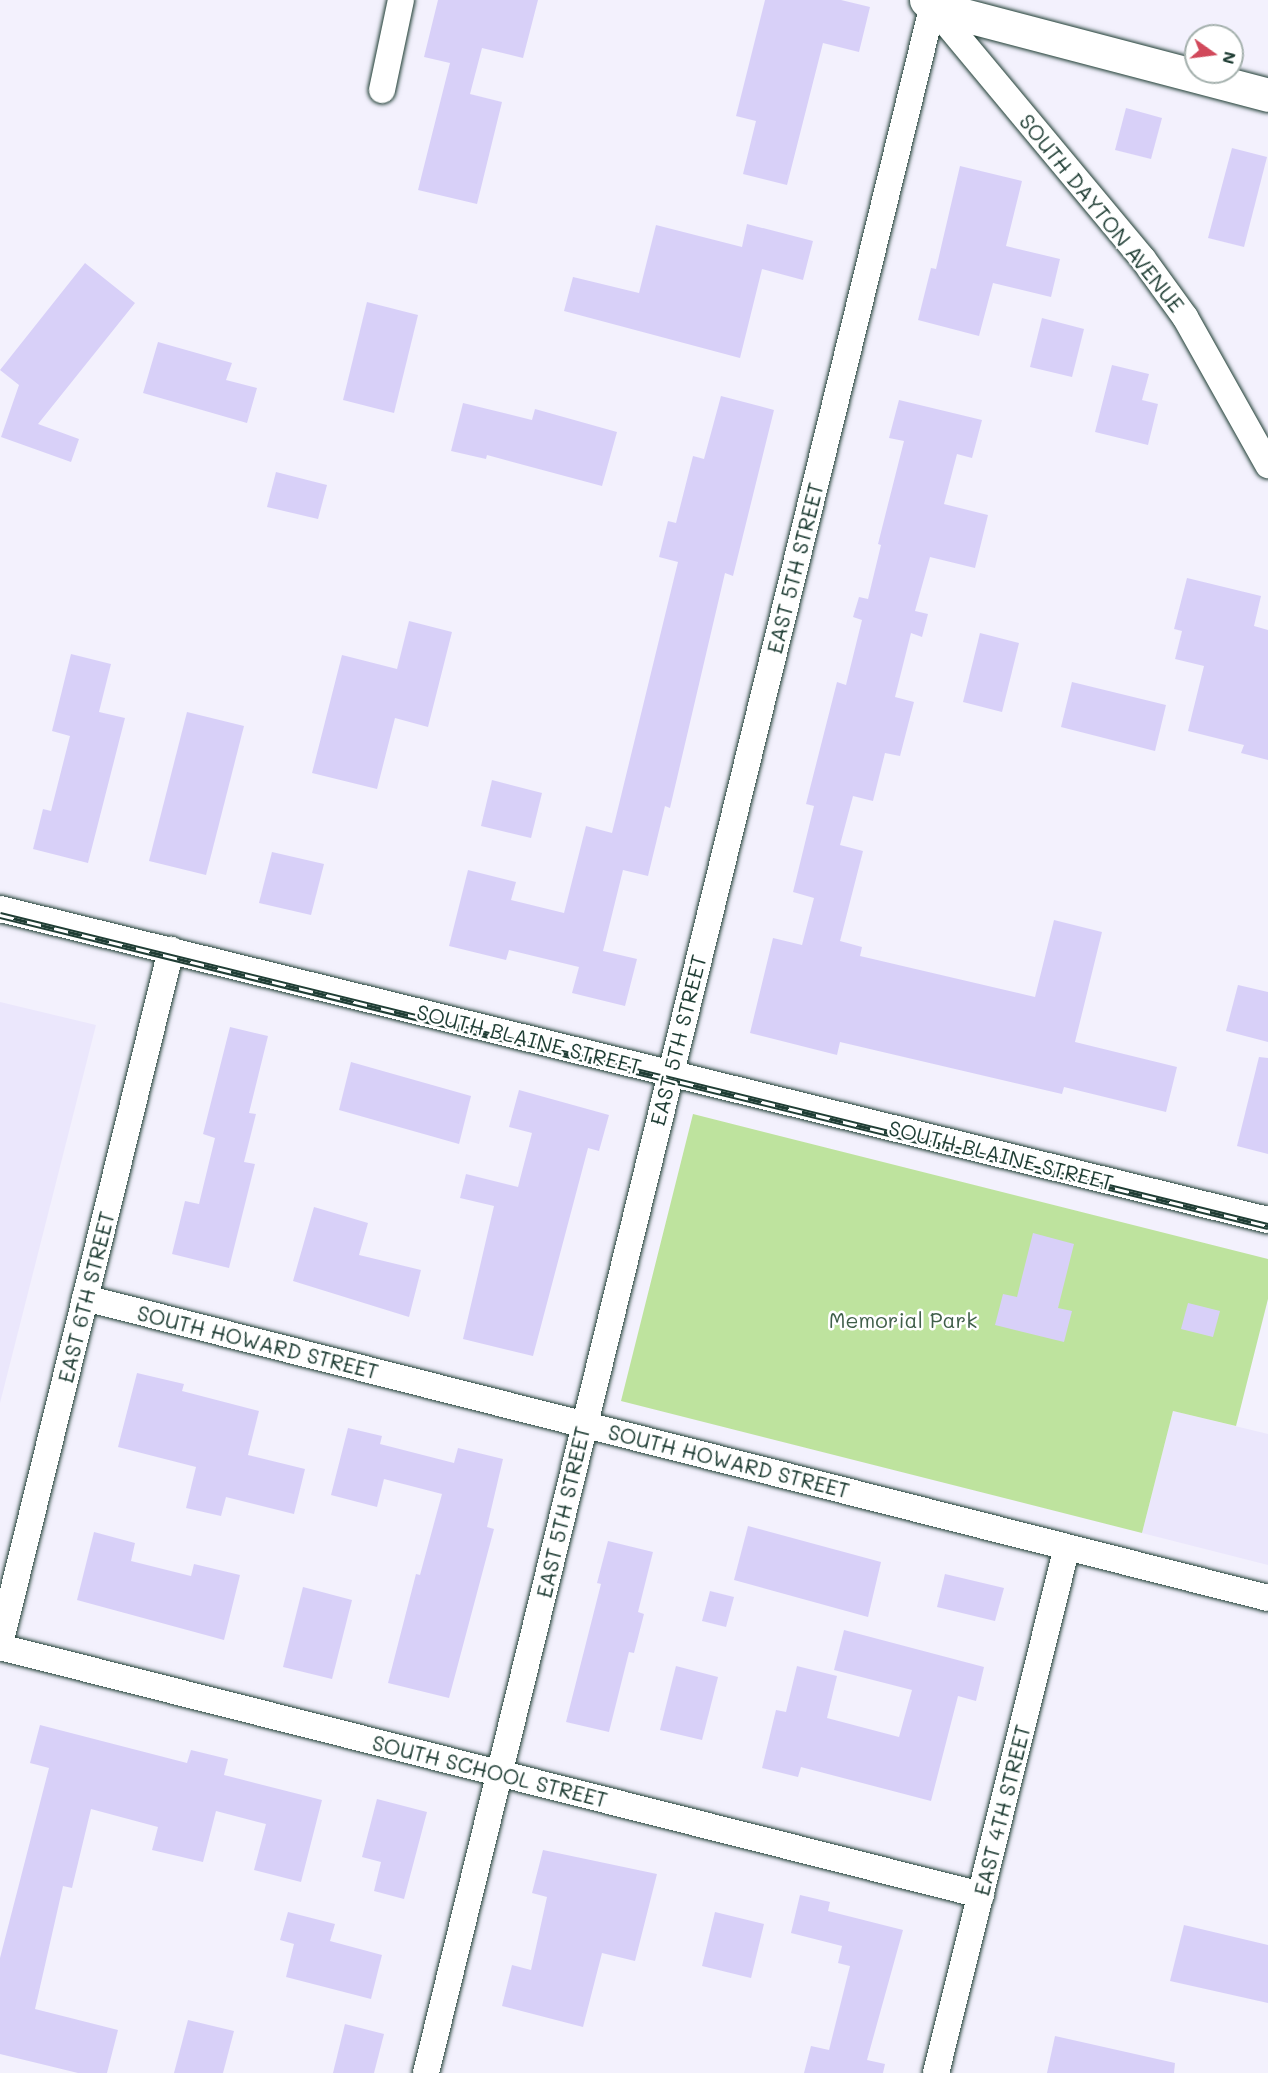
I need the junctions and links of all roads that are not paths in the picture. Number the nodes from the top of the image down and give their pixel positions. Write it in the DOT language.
graph roads {
  1 [pos="401,0"];
  2 [pos="931,2"];
  3 [pos="382,90"];
  4 [pos="1268,94"];
  5 [pos="1268,465"];
  6 [pos="0,909"];
  7 [pos="171,950"];
  8 [pos="670,1074"];
  9 [pos="1268,1220"];
  10 [pos="85,1298"];
  11 [pos="584,1424"];
  12 [pos="1067,1547"];
  13 [pos="1268,1598"];
  14 [pos="0,1645"];
  15 [pos="500,1774"];
  16 [pos="981,1895"];
  17 [pos="426,2073"];
  18 [pos="936,2073"];
  1 -- 3 [label="street"];
  2 -- 4 [label="street"];
  2 -- 5 [label="street, SOUTH DAYTON AVENUE"];
  2 -- 8 [label="street, EAST 5TH STREET"];
  6 -- 7 [label="street, SOUTH BLAINE STREET"];
  7 -- 8 [label="street, SOUTH BLAINE STREET"];
  7 -- 10 [label="street, EAST 6TH STREET"];
  8 -- 9 [label="street, SOUTH BLAINE STREET"];
  8 -- 11 [label="street, EAST 5TH STREET"];
  10 -- 11 [label="street, SOUTH HOWARD STREET"];
  10 -- 14 [label="street, EAST 6TH STREET"];
  11 -- 12 [label="street, SOUTH HOWARD STREET"];
  11 -- 15 [label="street, EAST 5TH STREET"];
  12 -- 13 [label="street, SOUTH HOWARD STREET"];
  12 -- 16 [label="street, EAST 4TH STREET"];
  14 -- 15 [label="street, SOUTH SCHOOL STREET"];
  15 -- 16 [label="street, SOUTH SCHOOL STREET"];
  15 -- 17 [label="street, EAST 5TH STREET"];
  16 -- 18 [label="street, EAST 4TH STREET"];
}
